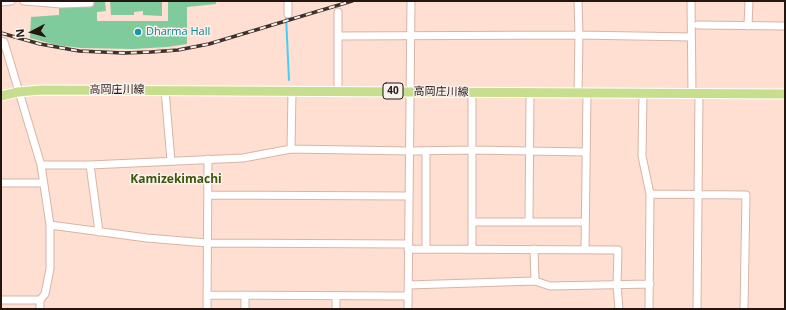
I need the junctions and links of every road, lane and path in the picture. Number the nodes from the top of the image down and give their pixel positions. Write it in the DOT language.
graph roads {
  1 [pos="11,1"];
  2 [pos="24,1"];
  3 [pos="90,1"];
  4 [pos="288,1"];
  5 [pos="411,1"];
  6 [pos="578,1"];
  7 [pos="690,1"];
  8 [pos="749,1"];
  9 [pos="1,2"];
  10 [pos="61,2"];
  11 [pos="338,12"];
  12 [pos="288,14"];
  13 [pos="698,25"];
  14 [pos="748,26"];
  15 [pos="785,26"];
  16 [pos="411,35"];
  17 [pos="579,35"];
  18 [pos="338,36"];
  19 [pos="691,37"];
  20 [pos="1,41"];
  21 [pos="165,90"];
  22 [pos="292,91"];
  23 [pos="410,91"];
  24 [pos="18,92"];
  25 [pos="338,92"];
  26 [pos="472,92"];
  27 [pos="530,93"];
  28 [pos="583,93"];
  29 [pos="643,93"];
  30 [pos="695,93"];
  31 [pos="785,94"];
  32 [pos="1,96"];
  33 [pos="291,149"];
  34 [pos="472,150"];
  35 [pos="409,151"];
  36 [pos="426,151"];
  37 [pos="529,151"];
  38 [pos="586,152"];
  39 [pos="208,159"];
  40 [pos="171,161"];
  41 [pos="41,165"];
  42 [pos="90,165"];
  43 [pos="1,183"];
  44 [pos="43,183"];
  45 [pos="650,194"];
  46 [pos="208,195"];
  47 [pos="698,195"];
  48 [pos="409,196"];
  49 [pos="472,222"];
  50 [pos="529,222"];
  51 [pos="585,222"];
  52 [pos="50,225"];
  53 [pos="99,232"];
  54 [pos="207,243"];
  55 [pos="408,246"];
  56 [pos="426,249"];
  57 [pos="472,249"];
  58 [pos="534,249"];
  59 [pos="585,249"];
  60 [pos="535,281"];
  61 [pos="650,284"];
  62 [pos="408,285"];
  63 [pos="617,285"];
  64 [pos="207,295"];
  65 [pos="245,295"];
  66 [pos="336,296"];
  67 [pos="408,296"];
  68 [pos="1,300"];
  69 [pos="40,300"];
  70 [pos="40,309"];
  71 [pos="207,309"];
  72 [pos="245,309"];
  73 [pos="336,309"];
  74 [pos="408,309"];
  75 [pos="619,309"];
  76 [pos="649,309"];
  77 [pos="697,309"];
  78 [pos="744,309"];
  1 -- 9 [label="street"];
  2 -- 10 [label="street"];
  3 -- 10 [label="street"];
  4 -- 12 [label="street"];
  5 -- 16 [label="street"];
  6 -- 17 [label="street"];
  7 -- 19 [label="street"];
  8 -- 14 [label="street"];
  11 -- 18 [label="street"];
  13 -- 14 [label="street"];
  14 -- 15 [label="street"];
  16 -- 17 [label="street"];
  16 -- 18 [label="street"];
  16 -- 23 [label="street"];
  17 -- 19 [label="street"];
  17 -- 28 [label="street"];
  18 -- 25 [label="street"];
  19 -- 30 [label="street"];
  20 -- 24 [label="street"];
  21 -- 22 [label="main road, 高岡庄川線 / 40"];
  21 -- 24 [label="main road, 高岡庄川線 / 40"];
  21 -- 40 [label="street"];
  22 -- 25 [label="main road, 高岡庄川線 / 40"];
  22 -- 33 [label="street"];
  23 -- 25 [label="main road, 高岡庄川線 / 40"];
  23 -- 26 [label="main road, 高岡庄川線 / 40"];
  23 -- 35 [label="street"];
  24 -- 32 [label="main road, 高岡庄川線 / 40"];
  24 -- 41 [label="street"];
  26 -- 27 [label="main road, 高岡庄川線 / 40"];
  26 -- 34 [label="street"];
  27 -- 28 [label="main road, 高岡庄川線 / 40"];
  27 -- 37 [label="street"];
  28 -- 29 [label="main road, 高岡庄川線 / 40"];
  28 -- 38 [label="street"];
  29 -- 30 [label="main road, 高岡庄川線 / 40"];
  29 -- 45 [label="street"];
  30 -- 31 [label="main road, 高岡庄川線 / 40"];
  30 -- 47 [label="street"];
  33 -- 35 [label="street"];
  33 -- 39 [label="street"];
  34 -- 36 [label="street"];
  34 -- 37 [label="street"];
  34 -- 49 [label="street"];
  35 -- 36 [label="street"];
  35 -- 48 [label="street"];
  36 -- 56 [label="street"];
  37 -- 38 [label="street"];
  37 -- 50 [label="street"];
  38 -- 51 [label="street"];
  39 -- 40 [label="street"];
  39 -- 46 [label="street"];
  40 -- 42 [label="street"];
  41 -- 42 [label="street"];
  41 -- 44 [label="street"];
  42 -- 53 [label="street"];
  43 -- 44 [label="street"];
  44 -- 52 [label="street"];
  45 -- 47 [label="street"];
  45 -- 61 [label="street"];
  46 -- 48 [label="street"];
  46 -- 54 [label="street"];
  47 -- 77 [label="street"];
  47 -- 78 [label="street"];
  48 -- 55 [label="street"];
  49 -- 50 [label="street"];
  49 -- 57 [label="street"];
  50 -- 51 [label="street"];
  51 -- 59 [label="street"];
  52 -- 53 [label="street"];
  52 -- 69 [label="street"];
  53 -- 54 [label="street"];
  54 -- 55 [label="street"];
  54 -- 64 [label="street"];
  55 -- 56 [label="street"];
  55 -- 62 [label="street"];
  56 -- 57 [label="street"];
  57 -- 58 [label="street"];
  58 -- 59 [label="street"];
  58 -- 60 [label="street"];
  59 -- 63 [label="street"];
  60 -- 62 [label="street"];
  60 -- 63 [label="street"];
  61 -- 63 [label="street"];
  61 -- 76 [label="street"];
  62 -- 67 [label="street"];
  63 -- 75 [label="street"];
  64 -- 65 [label="street"];
  64 -- 71 [label="street"];
  65 -- 66 [label="street"];
  65 -- 72 [label="street"];
  66 -- 67 [label="street"];
  66 -- 73 [label="street"];
  67 -- 74 [label="street"];
  68 -- 69 [label="street"];
  69 -- 70 [label="street"];
}
